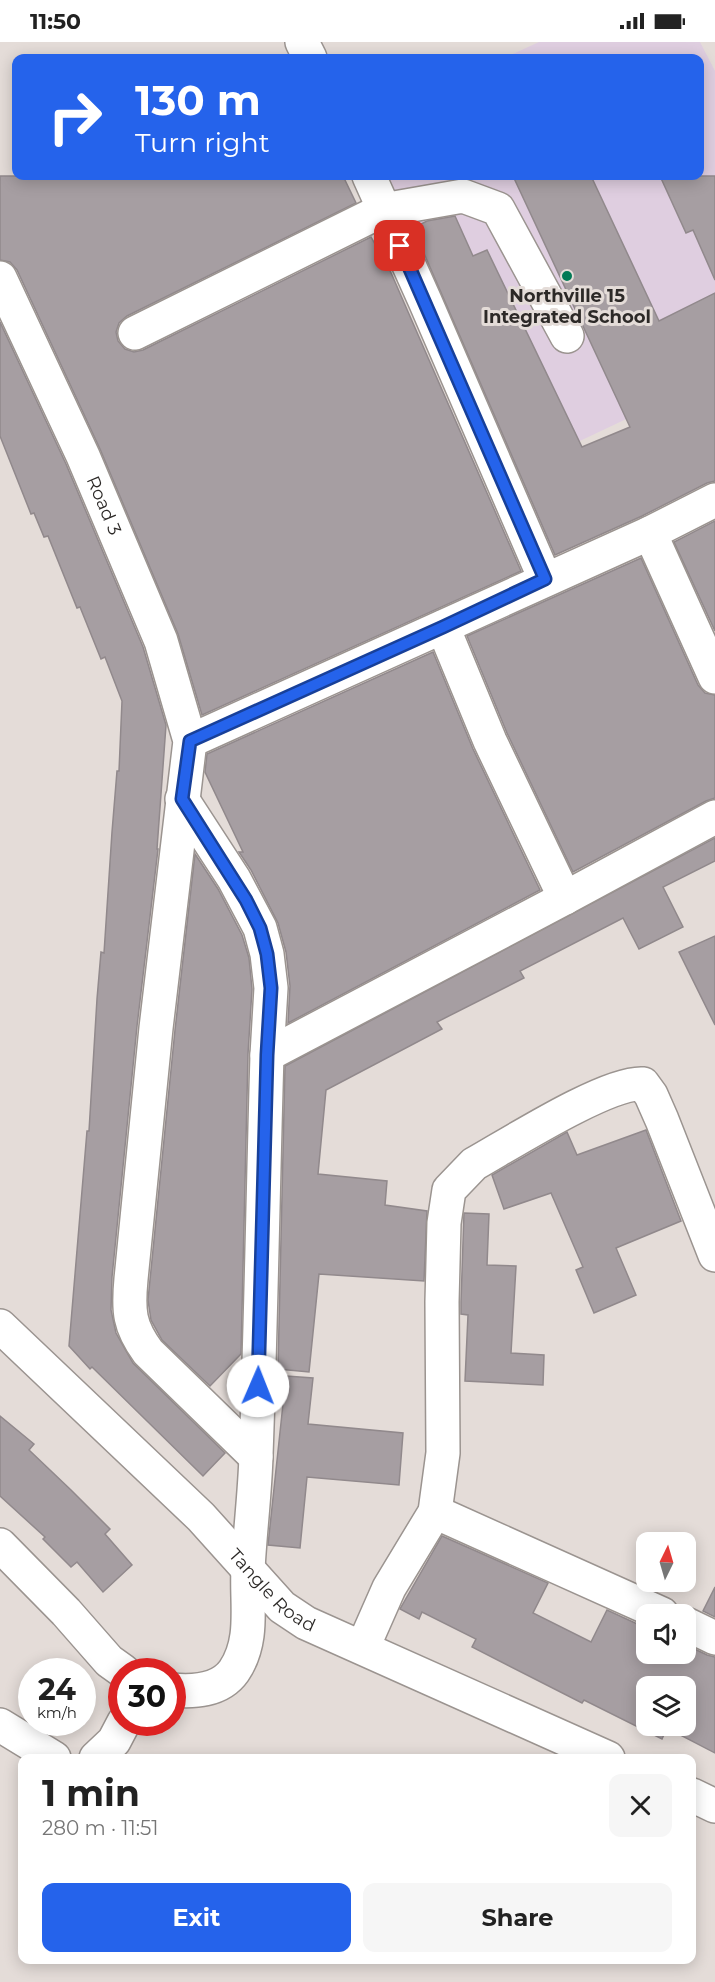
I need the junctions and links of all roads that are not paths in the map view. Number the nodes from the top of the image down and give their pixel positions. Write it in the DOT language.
graph roads {
  1 [pos="371,180"];
  2 [pos="383,210"];
  3 [pos="0,278"];
  4 [pos="135,333"];
  5 [pos="567,336"];
  6 [pos="715,500"];
  7 [pos="650,533"];
  8 [pos="545,579"];
  9 [pos="443,627"];
  10 [pos="715,677"];
  11 [pos="190,741"];
  12 [pos="182,799"];
  13 [pos="715,817"];
  14 [pos="565,898"];
  15 [pos="267,1055"];
  16 [pos="706,1204"];
  17 [pos="715,1255"];
  18 [pos="0,1326"];
  19 [pos="256,1457"];
  20 [pos="435,1512"];
  21 [pos="0,1545"];
  22 [pos="248,1571"];
  23 [pos="640,1604"];
  24 [pos="696,1629"];
  25 [pos="715,1638"];
  26 [pos="363,1647"];
  27 [pos="108,1660"];
  28 [pos="186,1692"];
  29 [pos="0,1725"];
  30 [pos="117,1736"];
  31 [pos="47,1754"];
  32 [pos="100,1754"];
  33 [pos="599,1754"];
  34 [pos="696,1797"];
  35 [pos="715,1806"];
  1 -- 2 [label="street"];
  2 -- 4 [label="street"];
  2 -- 5 [label="street"];
  2 -- 8 [label="street"];
  3 -- 11 [label="street, Road 3"];
  6 -- 7 [label="street"];
  7 -- 8 [label="street"];
  7 -- 10 [label="street"];
  8 -- 9 [label="street"];
  9 -- 11 [label="street"];
  9 -- 14 [label="street"];
  11 -- 12 [label="street"];
  12 -- 15 [label="street"];
  12 -- 19 [label="street"];
  13 -- 14 [label="street"];
  14 -- 15 [label="street"];
  15 -- 19 [label="street"];
  16 -- 17 [label="street"];
  16 -- 20 [label="street"];
  18 -- 22 [label="street, Tangle Road"];
  19 -- 22 [label="street"];
  20 -- 23 [label="street"];
  20 -- 26 [label="street"];
  21 -- 27 [label="street"];
  22 -- 26 [label="street, Tangle Road"];
  22 -- 28 [label="street"];
  24 -- 25 [label="street"];
  26 -- 33 [label="street, Tangle Road"];
  29 -- 31 [label="street"];
  30 -- 32 [label="street"];
  34 -- 35 [label="street"];
}
